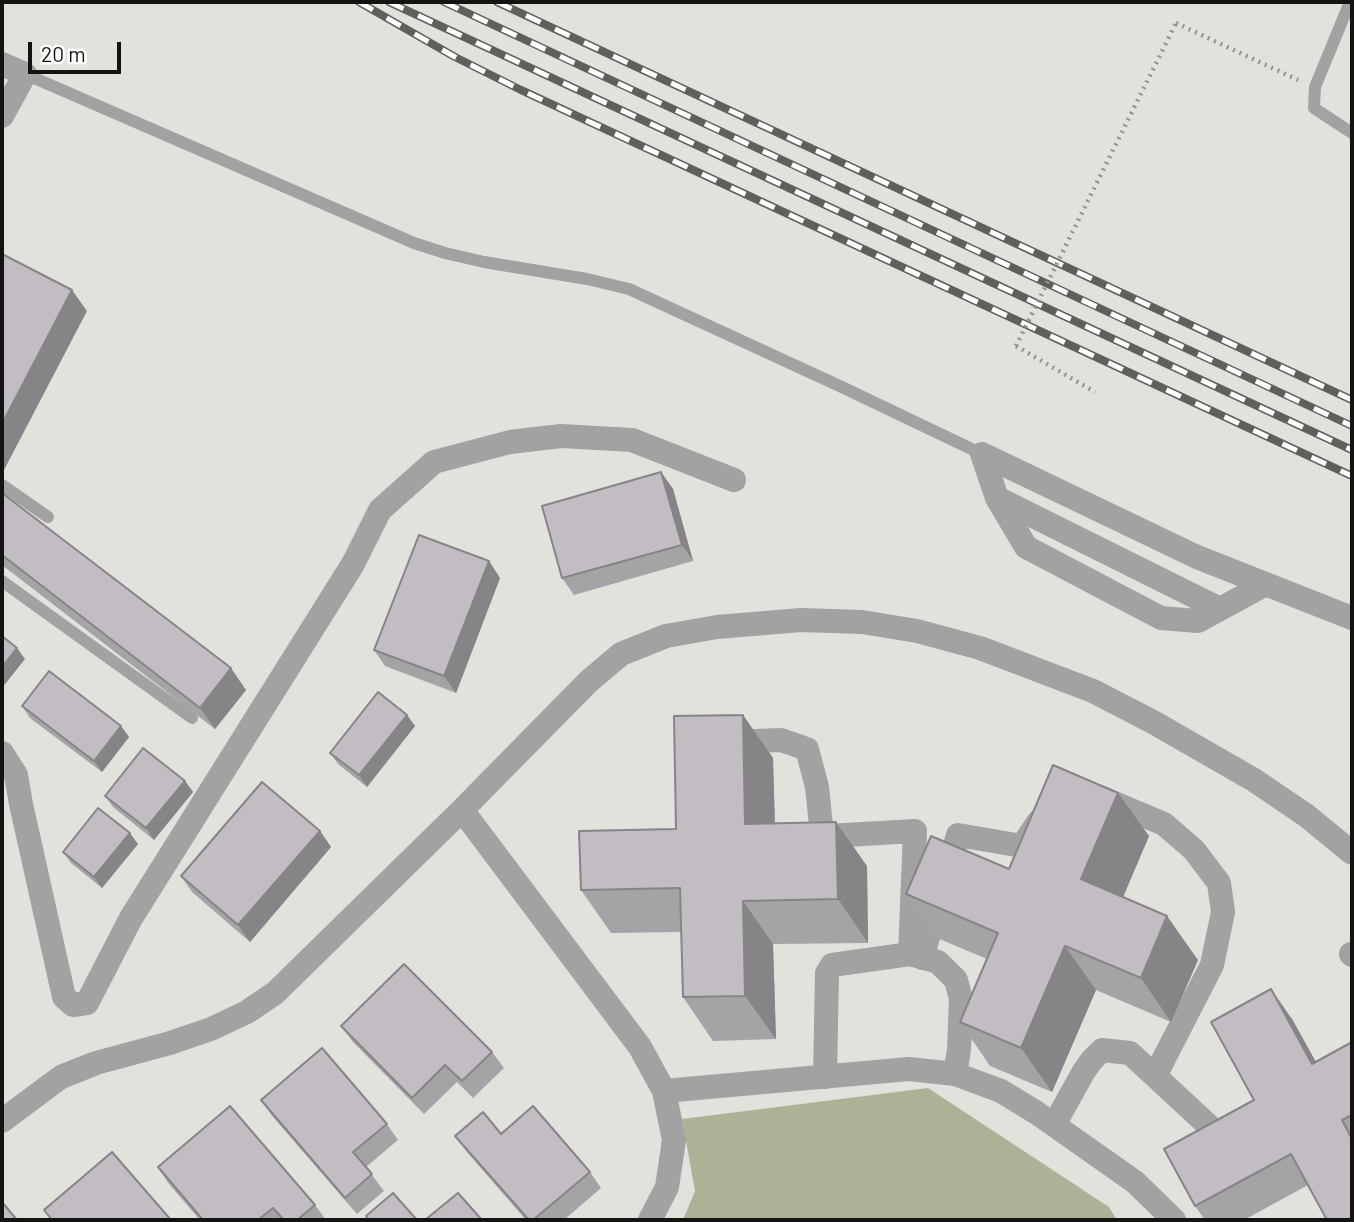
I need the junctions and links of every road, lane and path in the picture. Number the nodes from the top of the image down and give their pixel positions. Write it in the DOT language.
graph roads {
  1 [pos="1350,2"];
  2 [pos="2,64"];
  3 [pos="25,74"];
  4 [pos="1315,87"];
  5 [pos="2,116"];
  6 [pos="1352,133"];
  7 [pos="1095,392"];
  8 [pos="982,454"];
  9 [pos="734,480"];
  10 [pos="2,485"];
  11 [pos="997,498"];
  12 [pos="48,517"];
  13 [pos="2,582"];
  14 [pos="1266,584"];
  15 [pos="1220,609"];
  16 [pos="1352,618"];
  17 [pos="192,718"];
  18 [pos="708,743"];
  19 [pos="2,753"];
  20 [pos="462,810"];
  21 [pos="1352,853"];
  22 [pos="916,956"];
  23 [pos="955,1074"];
  24 [pos="825,1076"];
  25 [pos="1155,1076"];
  26 [pos="664,1091"];
  27 [pos="2,1121"];
  28 [pos="1054,1125"];
  29 [pos="1209,1126"];
  30 [pos="650,1220"];
  31 [pos="1174,1220"];
  1 -- 4 [label="lane"];
  2 -- 3 [label="street"];
  3 -- 5 [label="street"];
  3 -- 8 [label="lane"];
  4 -- 6 [label="lane"];
  4 -- 7 [label="path, bridge"];
  8 -- 11 [label="street"];
  8 -- 14 [label="street"];
  9 -- 19 [label="street"];
  10 -- 12 [label="lane"];
  11 -- 15 [label="street"];
  11 -- 15 [label="street"];
  13 -- 17 [label="lane"];
  14 -- 15 [label="street"];
  14 -- 16 [label="street"];
  18 -- 22 [label="street"];
  20 -- 21 [label="street"];
  20 -- 26 [label="street"];
  20 -- 27 [label="street"];
  22 -- 23 [label="street"];
  22 -- 24 [label="street"];
  22 -- 25 [label="street"];
  23 -- 24 [label="street"];
  23 -- 28 [label="street"];
  24 -- 26 [label="street"];
  25 -- 28 [label="street"];
  25 -- 29 [label="street"];
  26 -- 30 [label="street"];
  28 -- 31 [label="street"];
}
